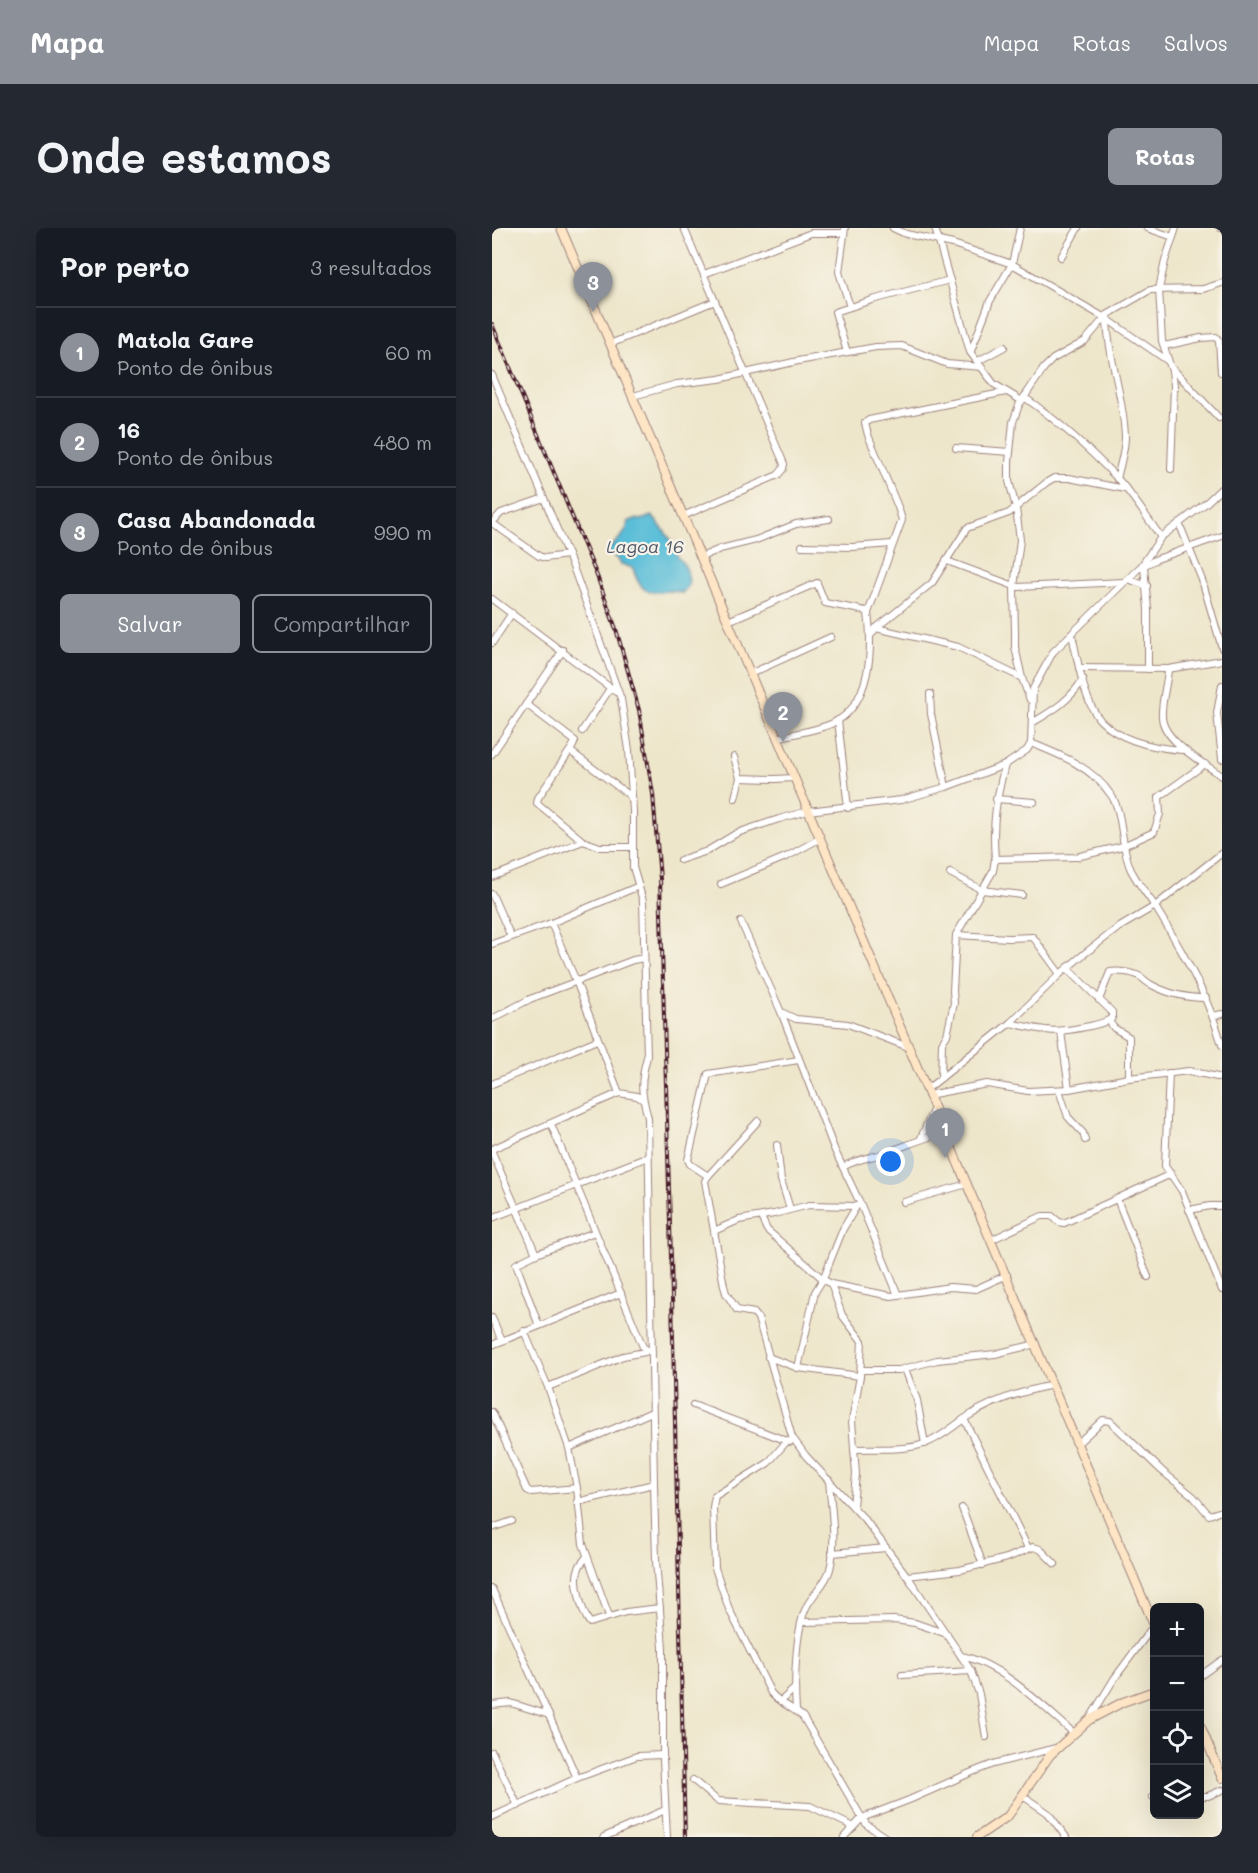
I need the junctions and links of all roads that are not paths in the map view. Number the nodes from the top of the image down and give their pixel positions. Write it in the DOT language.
graph roads {
  1 [pos="561,228"];
  2 [pos="684,228"];
  3 [pos="893,228"];
  4 [pos="935,228"];
  5 [pos="1020,228"];
  6 [pos="1078,228"];
  7 [pos="1147,228"];
  8 [pos="1176,228"];
  9 [pos="844,230"];
  10 [pos="1173,237"];
  11 [pos="938,240"];
  12 [pos="1061,257"];
  13 [pos="1012,264"];
  14 [pos="704,274"];
  15 [pos="950,280"];
  16 [pos="1222,283"];
  17 [pos="1159,289"];
  18 [pos="715,301"];
  19 [pos="850,307"];
  20 [pos="1105,319"];
  21 [pos="610,344"];
  22 [pos="1164,346"];
  23 [pos="1004,347"];
  24 [pos="848,352"];
  25 [pos="970,352"];
  26 [pos="980,364"];
  27 [pos="1169,364"];
  28 [pos="1221,372"];
  29 [pos="746,373"];
  30 [pos="492,375"];
  31 [pos="1006,393"];
  32 [pos="633,396"];
  33 [pos="1023,399"];
  34 [pos="1220,418"];
  35 [pos="956,448"];
  36 [pos="1010,452"];
  37 [pos="1171,469"];
  38 [pos="1117,479"];
  39 [pos="1222,488"];
  40 [pos="1125,489"];
  41 [pos="544,498"];
  42 [pos="1016,508"];
  43 [pos="684,516"];
  44 [pos="829,519"];
  45 [pos="492,523"];
  46 [pos="1179,523"];
  47 [pos="1222,536"];
  48 [pos="1161,537"];
  49 [pos="892,544"];
  50 [pos="802,546"];
  51 [pos="1188,548"];
  52 [pos="568,555"];
  53 [pos="701,557"];
  54 [pos="947,561"];
  55 [pos="1142,567"];
  56 [pos="1127,580"];
  57 [pos="1147,586"];
  58 [pos="1014,587"];
  59 [pos="492,599"];
  60 [pos="512,613"];
  61 [pos="868,613"];
  62 [pos="728,621"];
  63 [pos="876,628"];
  64 [pos="1072,634"];
  65 [pos="871,635"];
  66 [pos="831,637"];
  67 [pos="492,643"];
  68 [pos="1222,648"];
  69 [pos="562,651"];
  70 [pos="1222,660"];
  71 [pos="1079,668"];
  72 [pos="1148,669"];
  73 [pos="1168,669"];
  74 [pos="750,674"];
  75 [pos="1022,678"];
  76 [pos="1083,679"];
  77 [pos="1222,685"];
  78 [pos="610,687"];
  79 [pos="930,694"];
  80 [pos="619,695"];
  81 [pos="526,704"];
  82 [pos="1032,705"];
  83 [pos="838,720"];
  84 [pos="1032,723"];
  85 [pos="582,731"];
  86 [pos="777,738"];
  87 [pos="1031,743"];
  88 [pos="1182,750"];
  89 [pos="570,751"];
  90 [pos="492,754"];
  91 [pos="734,757"];
  92 [pos="1222,759"];
  93 [pos="1205,764"];
  94 [pos="1005,765"];
  95 [pos="1222,776"];
  96 [pos="740,778"];
  97 [pos="794,778"];
  98 [pos="946,787"];
  99 [pos="735,798"];
  100 [pos="632,799"];
  101 [pos="996,799"];
  102 [pos="1034,802"];
  103 [pos="848,808"];
  104 [pos="808,812"];
  105 [pos="819,839"];
  106 [pos="583,841"];
  107 [pos="1123,846"];
  108 [pos="633,847"];
  109 [pos="1222,853"];
  110 [pos="995,859"];
  111 [pos="680,860"];
  112 [pos="950,873"];
  113 [pos="492,877"];
  114 [pos="721,884"];
  115 [pos="639,886"];
  116 [pos="982,890"];
  117 [pos="492,894"];
  118 [pos="1022,895"];
  119 [pos="1155,906"];
  120 [pos="741,922"];
  121 [pos="551,924"];
  122 [pos="956,935"];
  123 [pos="511,937"];
  124 [pos="492,944"];
  125 [pos="644,958"];
  126 [pos="1067,968"];
  127 [pos="1060,974"];
  128 [pos="576,981"];
  129 [pos="1206,998"];
  130 [pos="1099,1000"];
  131 [pos="781,1012"];
  132 [pos="1222,1014"];
  133 [pos="1213,1016"];
  134 [pos="492,1019"];
  135 [pos="1109,1021"];
  136 [pos="1010,1023"];
  137 [pos="1061,1032"];
  138 [pos="597,1040"];
  139 [pos="1222,1045"];
  140 [pos="908,1047"];
  141 [pos="799,1060"];
  142 [pos="1169,1073"];
  143 [pos="941,1078"];
  144 [pos="1129,1078"];
  145 [pos="1222,1078"];
  146 [pos="492,1084"];
  147 [pos="1069,1089"];
  148 [pos="1059,1090"];
  149 [pos="927,1092"];
  150 [pos="619,1093"];
  151 [pos="643,1100"];
  152 [pos="934,1108"];
  153 [pos="758,1121"];
  154 [pos="551,1124"];
  155 [pos="945,1132"];
  156 [pos="921,1138"];
  157 [pos="1085,1140"];
  158 [pos="777,1145"];
  159 [pos="492,1150"];
  160 [pos="648,1157"];
  161 [pos="843,1167"];
  162 [pos="1171,1174"];
  163 [pos="708,1176"];
  164 [pos="967,1184"];
  165 [pos="577,1186"];
  166 [pos="1117,1199"];
  167 [pos="904,1202"];
  168 [pos="858,1206"];
  169 [pos="1222,1206"];
  170 [pos="515,1208"];
  171 [pos="790,1209"];
  172 [pos="1189,1210"];
  173 [pos="761,1217"];
  174 [pos="492,1218"];
  175 [pos="714,1231"];
  176 [pos="595,1232"];
  177 [pos="991,1240"];
  178 [pos="536,1254"];
  179 [pos="1007,1275"];
  180 [pos="1148,1277"];
  181 [pos="823,1279"];
  182 [pos="831,1284"];
  183 [pos="1222,1290"];
  184 [pos="621,1293"];
  185 [pos="898,1295"];
  186 [pos="492,1318"];
  187 [pos="539,1326"];
  188 [pos="524,1331"];
  189 [pos="502,1341"];
  190 [pos="1036,1344"];
  191 [pos="492,1345"];
  192 [pos="647,1350"];
  193 [pos="768,1357"];
  194 [pos="798,1368"];
  195 [pos="905,1369"];
  196 [pos="860,1373"];
  197 [pos="1053,1385"];
  198 [pos="548,1387"];
  199 [pos="693,1405"];
  200 [pos="652,1412"];
  201 [pos="492,1413"];
  202 [pos="964,1419"];
  203 [pos="787,1440"];
  204 [pos="1078,1443"];
  205 [pos="797,1444"];
  206 [pos="925,1444"];
  207 [pos="569,1448"];
  208 [pos="854,1449"];
  209 [pos="829,1480"];
  210 [pos="654,1484"];
  211 [pos="577,1488"];
  212 [pos="578,1502"];
  213 [pos="853,1506"];
  214 [pos="962,1508"];
  215 [pos="1222,1511"];
  216 [pos="512,1521"];
  217 [pos="492,1528"];
  218 [pos="886,1548"];
  219 [pos="1028,1548"];
  220 [pos="832,1553"];
  221 [pos="587,1556"];
  222 [pos="1055,1564"];
  223 [pos="983,1565"];
  224 [pos="907,1576"];
  225 [pos="492,1589"];
  226 [pos="660,1608"];
  227 [pos="1150,1615"];
  228 [pos="609,1616"];
  229 [pos="802,1622"];
  230 [pos="1150,1630"];
  231 [pos="947,1634"];
  232 [pos="961,1656"];
  233 [pos="1222,1660"];
  234 [pos="971,1671"];
  235 [pos="1204,1673"];
  236 [pos="902,1676"];
  237 [pos="794,1689"];
  238 [pos="1150,1693"];
  239 [pos="781,1701"];
  240 [pos="492,1705"];
  241 [pos="796,1710"];
  242 [pos="549,1715"];
  243 [pos="1089,1720"];
  244 [pos="1074,1733"];
  245 [pos="1204,1735"];
  246 [pos="986,1737"];
  247 [pos="1058,1748"];
  248 [pos="492,1752"];
  249 [pos="663,1755"];
  250 [pos="495,1766"];
  251 [pos="577,1778"];
  252 [pos="1222,1778"];
  253 [pos="693,1780"];
  254 [pos="1222,1790"];
  255 [pos="1023,1796"];
  256 [pos="1204,1796"];
  257 [pos="518,1806"];
  258 [pos="665,1810"];
  259 [pos="492,1817"];
  260 [pos="862,1818"];
  261 [pos="854,1827"];
  262 [pos="604,1837"];
  263 [pos="667,1837"];
  264 [pos="844,1837"];
  265 [pos="885,1837"];
  266 [pos="977,1837"];
  267 [pos="1066,1837"];
  1 -- 21 [label="street"];
  2 -- 14 [label="street"];
  3 -- 11 [label="street"];
  4 -- 11 [label="street"];
  5 -- 13 [label="street"];
  6 -- 12 [label="street"];
  7 -- 10 [label="street"];
  8 -- 10 [label="street"];
  9 -- 14 [label="street"];
  9 -- 19 [label="street"];
  10 -- 17 [label="street"];
  11 -- 13 [label="street"];
  11 -- 15 [label="street"];
  13 -- 20 [label="street"];
  13 -- 25 [label="street"];
  14 -- 18 [label="street"];
  15 -- 19 [label="street"];
  15 -- 25 [label="street"];
  16 -- 17 [label="street"];
  17 -- 20 [label="street"];
  17 -- 22 [label="street"];
  18 -- 21 [label="street"];
  18 -- 29 [label="street"];
  19 -- 24 [label="street"];
  20 -- 27 [label="street"];
  20 -- 33 [label="street"];
  20 -- 38 [label="street"];
  21 -- 32 [label="street"];
  22 -- 27 [label="street"];
  22 -- 28 [label="street"];
  23 -- 26 [label="street"];
  24 -- 26 [label="street"];
  24 -- 29 [label="street"];
  25 -- 26 [label="street"];
  26 -- 31 [label="street"];
  27 -- 34 [label="street"];
  27 -- 37 [label="street"];
  29 -- 32 [label="street"];
  29 -- 43 [label="street"];
  30 -- 41 [label="street"];
  31 -- 33 [label="street"];
  31 -- 49 [label="street"];
  32 -- 43 [label="street"];
  33 -- 36 [label="street"];
  33 -- 38 [label="street"];
  35 -- 36 [label="street"];
  36 -- 42 [label="street"];
  38 -- 40 [label="street"];
  39 -- 46 [label="street"];
  40 -- 42 [label="street"];
  40 -- 48 [label="street"];
  41 -- 45 [label="street"];
  41 -- 52 [label="street"];
  42 -- 54 [label="street"];
  42 -- 58 [label="street"];
  43 -- 53 [label="street"];
  44 -- 53 [label="street"];
  45 -- 52 [label="street"];
  46 -- 48 [label="street"];
  46 -- 51 [label="street"];
  47 -- 51 [label="street"];
  48 -- 55 [label="street"];
  49 -- 50 [label="street"];
  49 -- 61 [label="street"];
  51 -- 55 [label="street"];
  51 -- 68 [label="street"];
  52 -- 80 [label="street"];
  53 -- 62 [label="street"];
  54 -- 58 [label="street"];
  54 -- 63 [label="street"];
  55 -- 56 [label="street"];
  55 -- 57 [label="street"];
  56 -- 57 [label="street"];
  56 -- 58 [label="street"];
  56 -- 64 [label="street"];
  57 -- 72 [label="street"];
  58 -- 75 [label="street"];
  59 -- 60 [label="street"];
  60 -- 67 [label="street"];
  60 -- 69 [label="street"];
  61 -- 62 [label="street"];
  61 -- 65 [label="street"];
  62 -- 74 [label="street"];
  63 -- 65 [label="street"];
  63 -- 75 [label="street"];
  64 -- 71 [label="street"];
  64 -- 82 [label="street"];
  65 -- 83 [label="street"];
  66 -- 74 [label="street"];
  69 -- 78 [label="street"];
  69 -- 81 [label="street"];
  70 -- 73 [label="street"];
  71 -- 72 [label="street"];
  71 -- 76 [label="street"];
  72 -- 73 [label="street"];
  73 -- 88 [label="street"];
  74 -- 86 [label="street"];
  75 -- 82 [label="street"];
  76 -- 84 [label="street"];
  76 -- 88 [label="street"];
  77 -- 92 [label="street"];
  78 -- 80 [label="street"];
  78 -- 85 [label="street"];
  79 -- 98 [label="street"];
  80 -- 100 [label="street"];
  81 -- 89 [label="street"];
  81 -- 90 [label="street"];
  82 -- 84 [label="street"];
  83 -- 86 [label="street"];
  83 -- 103 [label="street"];
  84 -- 87 [label="street"];
  86 -- 97 [label="street"];
  87 -- 94 [label="street"];
  87 -- 107 [label="street"];
  88 -- 93 [label="street"];
  89 -- 100 [label="street"];
  89 -- 106 [label="street"];
  91 -- 96 [label="street"];
  93 -- 95 [label="street"];
  93 -- 107 [label="street"];
  94 -- 98 [label="street"];
  94 -- 101 [label="street"];
  96 -- 97 [label="street"];
  96 -- 99 [label="street"];
  97 -- 104 [label="street"];
  98 -- 103 [label="street"];
  100 -- 108 [label="street"];
  101 -- 102 [label="street"];
  101 -- 110 [label="street"];
  103 -- 104 [label="street"];
  104 -- 105 [label="street"];
  104 -- 111 [label="street"];
  105 -- 114 [label="street"];
  105 -- 140 [label="street"];
  106 -- 108 [label="street"];
  106 -- 113 [label="street"];
  107 -- 110 [label="street"];
  107 -- 119 [label="street"];
  108 -- 115 [label="street"];
  109 -- 119 [label="street"];
  110 -- 116 [label="street"];
  112 -- 116 [label="street"];
  115 -- 121 [label="street"];
  115 -- 125 [label="street"];
  116 -- 118 [label="street"];
  116 -- 122 [label="street"];
  117 -- 123 [label="street"];
  119 -- 126 [label="street"];
  119 -- 129 [label="street"];
  120 -- 131 [label="street"];
  121 -- 123 [label="street"];
  121 -- 128 [label="street"];
  122 -- 127 [label="street"];
  122 -- 143 [label="street"];
  123 -- 124 [label="street"];
  125 -- 128 [label="street"];
  125 -- 151 [label="street"];
  126 -- 127 [label="street"];
  126 -- 130 [label="street"];
  127 -- 136 [label="street"];
  128 -- 134 [label="street"];
  128 -- 138 [label="street"];
  129 -- 130 [label="street"];
  129 -- 133 [label="street"];
  130 -- 135 [label="street"];
  131 -- 140 [label="street"];
  131 -- 141 [label="street"];
  132 -- 133 [label="street"];
  133 -- 139 [label="street"];
  135 -- 137 [label="street"];
  135 -- 144 [label="street"];
  136 -- 137 [label="street"];
  136 -- 143 [label="street"];
  137 -- 147 [label="street"];
  138 -- 146 [label="street"];
  138 -- 150 [label="street"];
  140 -- 149 [label="street"];
  141 -- 161 [label="street"];
  141 -- 163 [label="street"];
  142 -- 144 [label="street"];
  142 -- 145 [label="street"];
  142 -- 162 [label="street"];
  143 -- 149 [label="street"];
  144 -- 147 [label="street"];
  147 -- 148 [label="street"];
  148 -- 149 [label="street"];
  148 -- 157 [label="street"];
  149 -- 152 [label="street"];
  150 -- 151 [label="street"];
  150 -- 154 [label="street"];
  151 -- 160 [label="street"];
  152 -- 155 [label="street"];
  152 -- 156 [label="street"];
  153 -- 163 [label="street"];
  154 -- 159 [label="street"];
  154 -- 165 [label="street"];
  155 -- 156 [label="street"];
  155 -- 164 [label="street"];
  156 -- 161 [label="street"];
  158 -- 171 [label="street"];
  159 -- 170 [label="street"];
  160 -- 165 [label="street"];
  160 -- 192 [label="street"];
  161 -- 168 [label="street"];
  162 -- 166 [label="street"];
  162 -- 172 [label="street"];
  163 -- 175 [label="street"];
  164 -- 167 [label="street"];
  164 -- 177 [label="street"];
  165 -- 170 [label="street"];
  165 -- 176 [label="street"];
  166 -- 177 [label="street"];
  166 -- 180 [label="street"];
  168 -- 171 [label="street"];
  168 -- 181 [label="street"];
  168 -- 185 [label="street"];
  169 -- 172 [label="street"];
  170 -- 174 [label="street"];
  170 -- 178 [label="street"];
  171 -- 173 [label="street"];
  172 -- 183 [label="street"];
  173 -- 175 [label="street"];
  173 -- 181 [label="street"];
  175 -- 193 [label="street"];
  176 -- 178 [label="street"];
  176 -- 184 [label="street"];
  177 -- 179 [label="street"];
  178 -- 187 [label="street"];
  179 -- 185 [label="street"];
  179 -- 190 [label="street"];
  181 -- 182 [label="street"];
  181 -- 194 [label="street"];
  182 -- 185 [label="street"];
  182 -- 196 [label="street"];
  184 -- 187 [label="street"];
  184 -- 192 [label="street"];
  186 -- 189 [label="street"];
  187 -- 188 [label="street"];
  188 -- 189 [label="street"];
  188 -- 198 [label="street"];
  189 -- 191 [label="street"];
  190 -- 195 [label="street"];
  190 -- 197 [label="street"];
  192 -- 198 [label="street"];
  192 -- 200 [label="street"];
  193 -- 194 [label="street"];
  193 -- 205 [label="street"];
  194 -- 196 [label="street"];
  195 -- 196 [label="street"];
  195 -- 206 [label="street"];
  196 -- 208 [label="street"];
  197 -- 202 [label="street"];
  197 -- 204 [label="street"];
  198 -- 207 [label="street"];
  199 -- 203 [label="street"];
  200 -- 207 [label="street"];
  200 -- 210 [label="street"];
  201 -- 211 [label="street"];
  202 -- 206 [label="street"];
  202 -- 219 [label="street"];
  203 -- 205 [label="street"];
  203 -- 239 [label="street"];
  204 -- 215 [label="street"];
  204 -- 227 [label="street"];
  205 -- 209 [label="street"];
  206 -- 208 [label="street"];
  207 -- 211 [label="street"];
  208 -- 213 [label="street"];
  209 -- 213 [label="street"];
  209 -- 220 [label="street"];
  210 -- 212 [label="street"];
  210 -- 226 [label="street"];
  211 -- 212 [label="street"];
  212 -- 221 [label="street"];
  213 -- 218 [label="street"];
  214 -- 223 [label="street"];
  216 -- 217 [label="street"];
  218 -- 220 [label="street"];
  218 -- 224 [label="street"];
  219 -- 222 [label="street"];
  219 -- 223 [label="street"];
  220 -- 229 [label="street"];
  221 -- 228 [label="street"];
  221 -- 228 [label="street"];
  223 -- 224 [label="street"];
  224 -- 231 [label="street"];
  225 -- 242 [label="street"];
  226 -- 228 [label="street"];
  226 -- 249 [label="street"];
  229 -- 231 [label="street"];
  229 -- 237 [label="street"];
  230 -- 243 [label="street"];
  231 -- 232 [label="street"];
  232 -- 234 [label="street"];
  232 -- 244 [label="street"];
  233 -- 235 [label="street"];
  234 -- 236 [label="street"];
  234 -- 246 [label="street"];
  237 -- 239 [label="street"];
  237 -- 241 [label="street"];
  238 -- 243 [label="street"];
  239 -- 241 [label="street"];
  240 -- 242 [label="street"];
  241 -- 260 [label="street"];
  242 -- 251 [label="street"];
  243 -- 244 [label="street"];
  244 -- 247 [label="street"];
  245 -- 252 [label="street"];
  247 -- 255 [label="street"];
  247 -- 260 [label="street"];
  248 -- 250 [label="street"];
  249 -- 251 [label="street"];
  249 -- 258 [label="street"];
  250 -- 257 [label="street"];
  251 -- 257 [label="street"];
  253 -- 261 [label="street"];
  254 -- 256 [label="street"];
  255 -- 266 [label="street"];
  255 -- 267 [label="street"];
  257 -- 259 [label="street"];
  258 -- 262 [label="street"];
  258 -- 263 [label="street"];
  260 -- 261 [label="street"];
  260 -- 265 [label="street"];
  261 -- 264 [label="street"];
}
